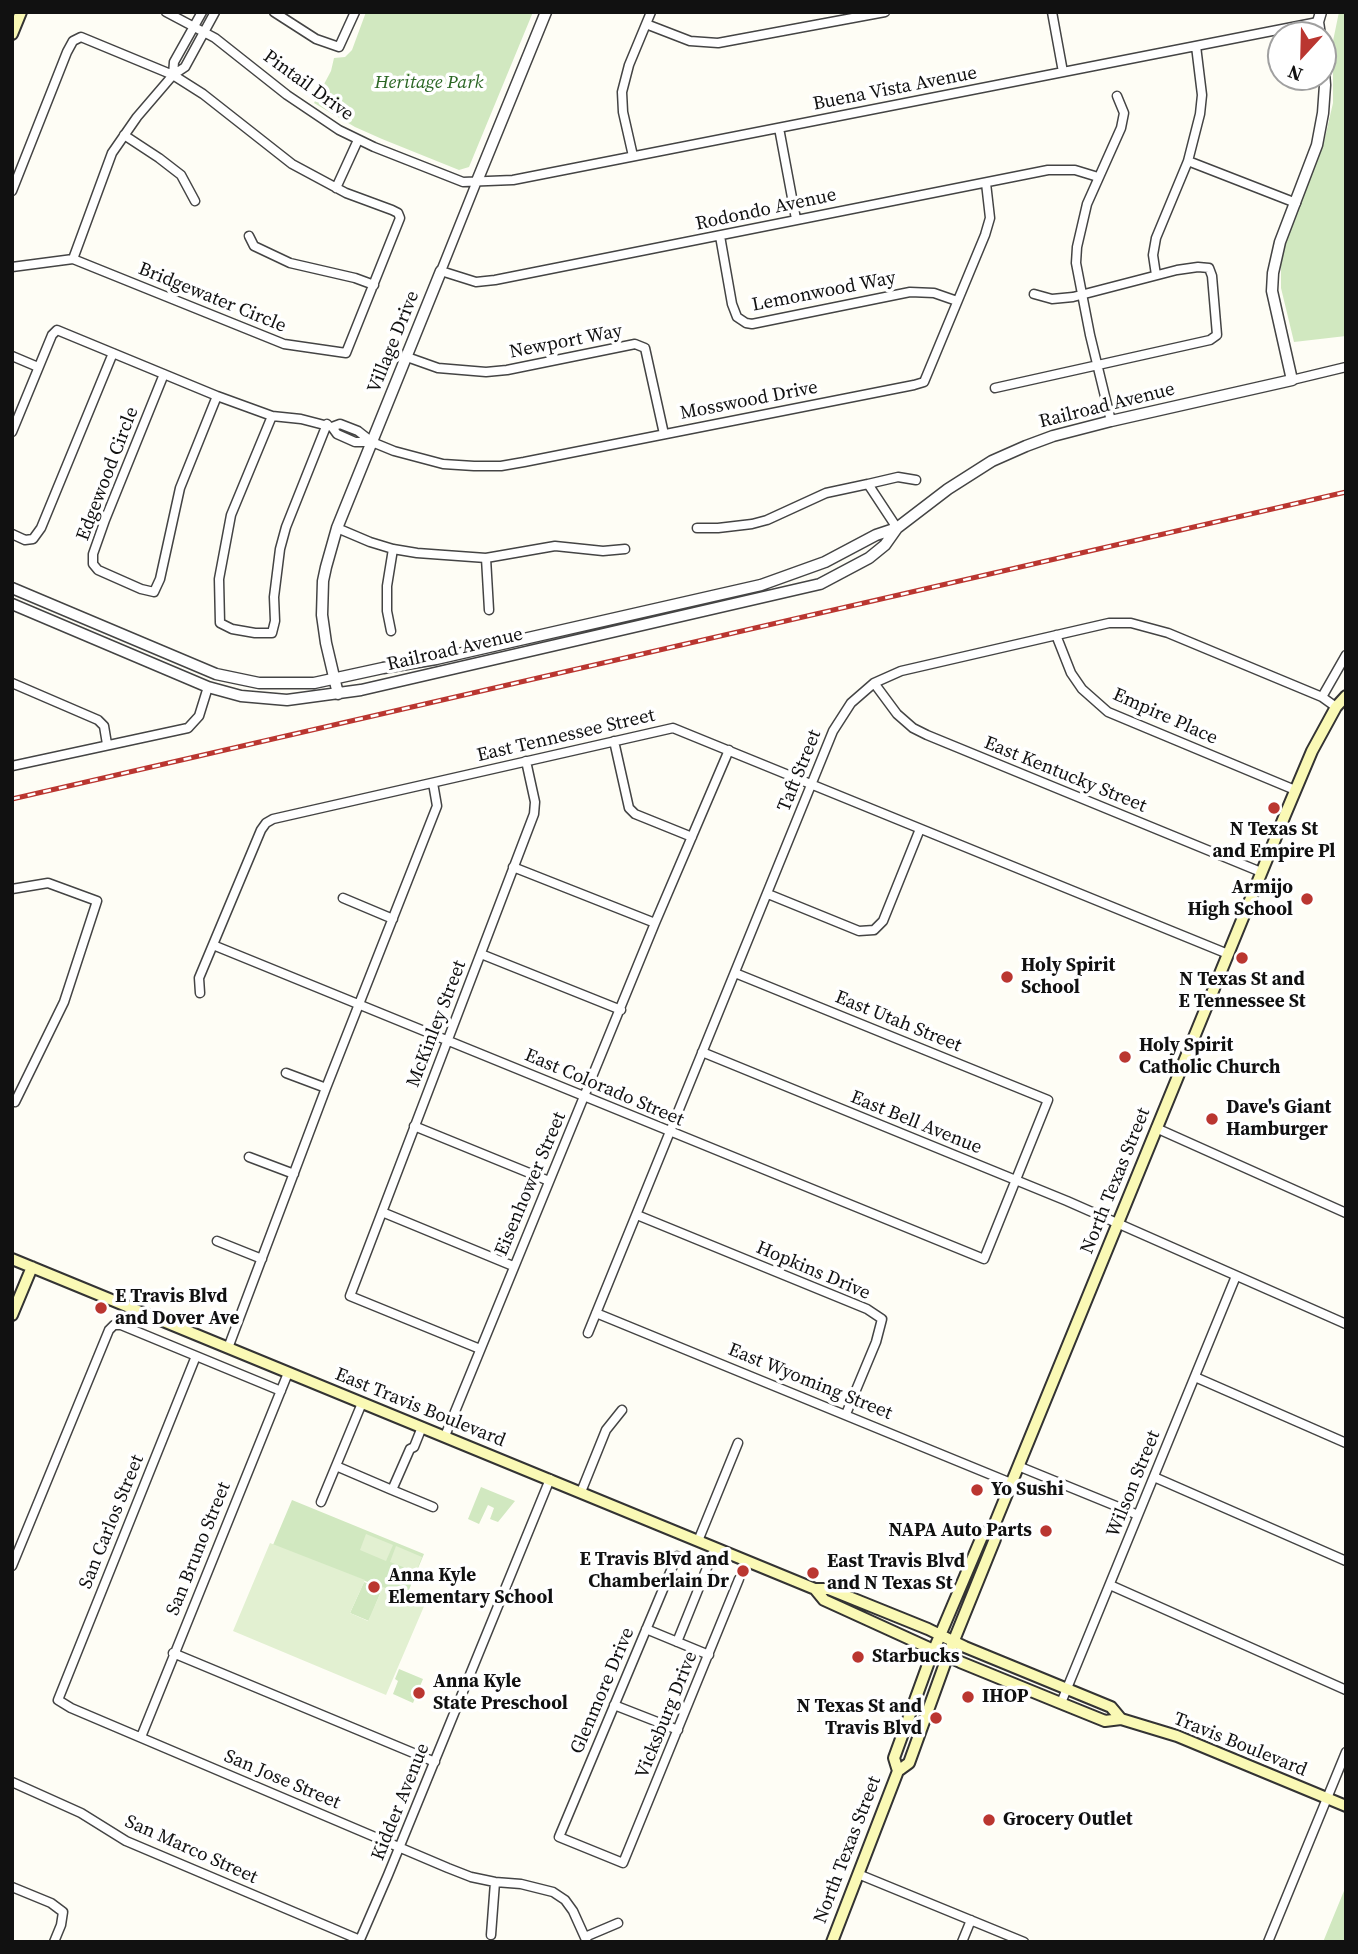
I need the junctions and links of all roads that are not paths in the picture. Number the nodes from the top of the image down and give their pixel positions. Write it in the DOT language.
graph roads {
  1 [pos="21,12"];
  2 [pos="166,12"];
  3 [pos="202,12"];
  4 [pos="215,12"];
  5 [pos="274,12"];
  6 [pos="355,12"];
  7 [pos="546,12"];
  8 [pos="651,12"];
  9 [pos="885,12"];
  10 [pos="1052,12"];
  11 [pos="1312,12"];
  12 [pos="1320,17"];
  13 [pos="646,24"];
  14 [pos="194,26"];
  15 [pos="204,31"];
  16 [pos="12,34"];
  17 [pos="1196,46"];
  18 [pos="1063,72"];
  19 [pos="173,75"];
  20 [pos="1325,91"];
  21 [pos="1117,96"];
  22 [pos="779,128"];
  23 [pos="124,135"];
  24 [pos="358,140"];
  25 [pos="633,156"];
  26 [pos="1188,161"];
  27 [pos="1098,177"];
  28 [pos="477,181"];
  29 [pos="986,183"];
  30 [pos="336,188"];
  31 [pos="12,191"];
  32 [pos="195,201"];
  33 [pos="1296,203"];
  34 [pos="796,219"];
  35 [pos="249,236"];
  36 [pos="720,236"];
  37 [pos="73,259"];
  38 [pos="12,267"];
  39 [pos="441,271"];
  40 [pos="1156,275"];
  41 [pos="374,285"];
  42 [pos="1034,294"];
  43 [pos="1082,295"];
  44 [pos="957,301"];
  45 [pos="113,353"];
  46 [pos="12,356"];
  47 [pos="407,357"];
  48 [pos="1097,365"];
  49 [pos="38,367"];
  50 [pos="1346,367"];
  51 [pos="164,374"];
  52 [pos="1292,380"];
  53 [pos="995,388"];
  54 [pos="217,396"];
  55 [pos="272,416"];
  56 [pos="1111,421"];
  57 [pos="330,425"];
  58 [pos="12,432"];
  59 [pos="664,433"];
  60 [pos="372,442"];
  61 [pos="916,480"];
  62 [pos="867,484"];
  63 [pos="337,528"];
  64 [pos="697,528"];
  65 [pos="897,528"];
  66 [pos="12,534"];
  67 [pos="393,549"];
  68 [pos="625,549"];
  69 [pos="486,558"];
  70 [pos="12,588"];
  71 [pos="12,604"];
  72 [pos="489,610"];
  73 [pos="391,631"];
  74 [pos="1056,635"];
  75 [pos="1346,655"];
  76 [pos="335,679"];
  77 [pos="12,683"];
  78 [pos="874,683"];
  79 [pos="208,687"];
  80 [pos="338,694"];
  81 [pos="1346,696"];
  82 [pos="1322,697"];
  83 [pos="1336,707"];
  84 [pos="614,741"];
  85 [pos="107,744"];
  86 [pos="729,750"];
  87 [pos="526,761"];
  88 [pos="12,766"];
  89 [pos="433,783"];
  90 [pos="811,784"];
  91 [pos="1295,790"];
  92 [pos="920,829"];
  93 [pos="692,837"];
  94 [pos="513,867"];
  95 [pos="1261,872"];
  96 [pos="12,889"];
  97 [pos="768,894"];
  98 [pos="343,898"];
  99 [pos="393,919"];
  100 [pos="655,923"];
  101 [pos="212,945"];
  102 [pos="481,954"];
  103 [pos="1228,954"];
  104 [pos="735,973"];
  105 [pos="200,993"];
  106 [pos="360,1004"];
  107 [pos="621,1010"];
  108 [pos="447,1040"];
  109 [pos="702,1052"];
  110 [pos="286,1073"];
  111 [pos="326,1088"];
  112 [pos="584,1097"];
  113 [pos="12,1100"];
  114 [pos="414,1126"];
  115 [pos="1156,1128"];
  116 [pos="669,1132"];
  117 [pos="249,1157"];
  118 [pos="294,1174"];
  119 [pos="550,1181"];
  120 [pos="1017,1181"];
  121 [pos="382,1212"];
  122 [pos="1346,1213"];
  123 [pos="637,1215"];
  124 [pos="1117,1223"];
  125 [pos="216,1241"];
  126 [pos="12,1259"];
  127 [pos="262,1259"];
  128 [pos="513,1266"];
  129 [pos="32,1267"];
  130 [pos="1236,1276"];
  131 [pos="596,1313"];
  132 [pos="12,1315"];
  133 [pos="1346,1324"];
  134 [pos="588,1333"];
  135 [pos="228,1348"];
  136 [pos="480,1349"];
  137 [pos="196,1356"];
  138 [pos="288,1373"];
  139 [pos="1195,1377"];
  140 [pos="281,1391"];
  141 [pos="362,1403"];
  142 [pos="622,1410"];
  143 [pos="846,1414"];
  144 [pos="422,1427"];
  145 [pos="445,1436"];
  146 [pos="738,1443"];
  147 [pos="1346,1443"];
  148 [pos="336,1466"];
  149 [pos="1018,1466"];
  150 [pos="1154,1477"];
  151 [pos="550,1479"];
  152 [pos="1011,1483"];
  153 [pos="392,1490"];
  154 [pos="581,1492"];
  155 [pos="321,1502"];
  156 [pos="433,1507"];
  157 [pos="1139,1515"];
  158 [pos="993,1528"];
  159 [pos="698,1541"];
  160 [pos="715,1548"];
  161 [pos="677,1556"];
  162 [pos="1346,1561"];
  163 [pos="12,1566"];
  164 [pos="739,1579"];
  165 [pos="1110,1585"];
  166 [pos="815,1589"];
  167 [pos="646,1629"];
  168 [pos="941,1636"];
  169 [pos="953,1641"];
  170 [pos="677,1642"];
  171 [pos="935,1649"];
  172 [pos="173,1653"];
  173 [pos="709,1655"];
  174 [pos="948,1655"];
  175 [pos="1067,1689"];
  176 [pos="1346,1690"];
  177 [pos="58,1700"];
  178 [pos="1061,1703"];
  179 [pos="614,1705"];
  180 [pos="1121,1719"];
  181 [pos="678,1730"];
  182 [pos="141,1737"];
  183 [pos="1346,1752"];
  184 [pos="435,1762"];
  185 [pos="898,1771"];
  186 [pos="12,1782"];
  187 [pos="1326,1798"];
  188 [pos="1346,1806"];
  189 [pos="400,1847"];
  190 [pos="623,1863"];
  191 [pos="858,1874"];
  192 [pos="495,1882"];
  193 [pos="12,1887"];
  194 [pos="971,1920"];
  195 [pos="618,1923"];
  196 [pos="491,1935"];
  197 [pos="586,1939"];
  198 [pos="359,1941"];
  199 [pos="54,1942"];
  200 [pos="832,1942"];
  201 [pos="962,1942"];
  202 [pos="1024,1942"];
  203 [pos="1268,1942"];
  1 -- 16 [label="main road"];
  2 -- 14 [label="street, Pintail Drive"];
  3 -- 14 [label="street"];
  4 -- 15 [label="street"];
  5 -- 6 [label="street"];
  7 -- 28 [label="street, Village Drive"];
  8 -- 13 [label="street"];
  9 -- 13 [label="street"];
  10 -- 18 [label="street"];
  11 -- 12 [label="street"];
  12 -- 17 [label="street, Buena Vista Avenue"];
  13 -- 25 [label="street"];
  14 -- 15 [label="street, Pintail Drive"];
  14 -- 19 [label="street"];
  15 -- 19 [label="street"];
  15 -- 24 [label="street, Pintail Drive"];
  17 -- 18 [label="street, Buena Vista Avenue"];
  17 -- 26 [label="street"];
  18 -- 22 [label="street, Buena Vista Avenue"];
  19 -- 23 [label="street"];
  19 -- 30 [label="street, Bridgewater Circle"];
  19 -- 31 [label="street, Bridgewater Circle"];
  20 -- 33 [label="street"];
  21 -- 27 [label="street"];
  22 -- 25 [label="street, Buena Vista Avenue"];
  22 -- 34 [label="street"];
  23 -- 32 [label="street"];
  23 -- 37 [label="street"];
  24 -- 28 [label="street, Pintail Drive"];
  24 -- 30 [label="street"];
  25 -- 28 [label="street, Buena Vista Avenue"];
  26 -- 33 [label="street"];
  26 -- 40 [label="street"];
  27 -- 29 [label="street, Rodondo Avenue"];
  27 -- 43 [label="street"];
  28 -- 39 [label="street, Village Drive"];
  29 -- 34 [label="street, Rodondo Avenue"];
  29 -- 44 [label="street, Mosswood Drive"];
  30 -- 41 [label="street, Bridgewater Circle"];
  33 -- 52 [label="street"];
  34 -- 36 [label="street, Rodondo Avenue"];
  35 -- 41 [label="street"];
  36 -- 39 [label="street, Rodondo Avenue"];
  36 -- 44 [label="street, Lemonwood Way"];
  37 -- 38 [label="street"];
  37 -- 41 [label="street, Bridgewater Circle"];
  39 -- 47 [label="street, Village Drive"];
  40 -- 43 [label="street"];
  40 -- 48 [label="street"];
  42 -- 43 [label="street"];
  43 -- 48 [label="street"];
  44 -- 59 [label="street, Mosswood Drive"];
  45 -- 49 [label="street, Mosswood Drive"];
  45 -- 51 [label="street, Mosswood Drive"];
  45 -- 66 [label="street"];
  46 -- 49 [label="street"];
  47 -- 59 [label="street, Newport Way"];
  47 -- 60 [label="street, Village Drive"];
  48 -- 53 [label="street"];
  48 -- 56 [label="street"];
  49 -- 58 [label="street"];
  50 -- 52 [label="street, Railroad Avenue"];
  51 -- 54 [label="street, Mosswood Drive"];
  51 -- 54 [label="street, Edgewood Circle"];
  52 -- 56 [label="street, Railroad Avenue"];
  54 -- 55 [label="street, Mosswood Drive"];
  55 -- 57 [label="street, Mosswood Drive"];
  55 -- 57 [label="street"];
  56 -- 65 [label="street, Railroad Avenue"];
  57 -- 60 [label="street, Mosswood Drive"];
  59 -- 60 [label="street, Mosswood Drive"];
  60 -- 63 [label="street, Village Drive"];
  61 -- 62 [label="street"];
  62 -- 64 [label="street"];
  62 -- 65 [label="street"];
  63 -- 67 [label="street"];
  63 -- 76 [label="street, Village Drive"];
  65 -- 76 [label="street, Railroad Avenue"];
  65 -- 80 [label="street, Railroad Avenue"];
  67 -- 69 [label="street"];
  67 -- 73 [label="street"];
  68 -- 69 [label="street"];
  69 -- 72 [label="street"];
  70 -- 76 [label="street, Railroad Avenue"];
  71 -- 79 [label="street, Railroad Avenue"];
  74 -- 78 [label="street, Taft Street"];
  74 -- 82 [label="street, Taft Street"];
  74 -- 91 [label="street, Empire Place"];
  75 -- 82 [label="street"];
  76 -- 80 [label="street, Village Drive"];
  77 -- 85 [label="street"];
  78 -- 90 [label="street, Taft Street"];
  78 -- 95 [label="street, East Kentucky Street"];
  79 -- 80 [label="street, Railroad Avenue"];
  79 -- 85 [label="street"];
  81 -- 83 [label="main road, North Texas Street"];
  82 -- 83 [label="street, Taft Street"];
  83 -- 91 [label="main road, North Texas Street"];
  84 -- 86 [label="street, East Tennessee Street"];
  84 -- 87 [label="street, East Tennessee Street"];
  84 -- 93 [label="street"];
  85 -- 88 [label="street"];
  86 -- 90 [label="street, East Tennessee Street"];
  86 -- 93 [label="street, Eisenhower Street"];
  87 -- 89 [label="street, East Tennessee Street"];
  87 -- 94 [label="street, McKinley Street"];
  89 -- 99 [label="street"];
  89 -- 101 [label="street, East Tennessee Street"];
  90 -- 92 [label="street, East Tennessee Street"];
  90 -- 97 [label="street, Taft Street"];
  91 -- 95 [label="main road, North Texas Street"];
  92 -- 97 [label="street"];
  92 -- 103 [label="street, East Tennessee Street"];
  93 -- 100 [label="street, Eisenhower Street"];
  94 -- 100 [label="street"];
  94 -- 102 [label="street, McKinley Street"];
  95 -- 103 [label="main road, North Texas Street"];
  96 -- 113 [label="street"];
  97 -- 104 [label="street, Taft Street"];
  98 -- 99 [label="street"];
  99 -- 106 [label="street"];
  100 -- 107 [label="street, Eisenhower Street"];
  101 -- 105 [label="street, East Tennessee Street"];
  101 -- 106 [label="street, East Colorado Street"];
  102 -- 107 [label="street"];
  102 -- 108 [label="street, McKinley Street"];
  103 -- 115 [label="main road, North Texas Street"];
  104 -- 109 [label="street, Taft Street"];
  104 -- 120 [label="street, East Utah Street"];
  106 -- 108 [label="street, East Colorado Street"];
  106 -- 111 [label="street"];
  107 -- 112 [label="street, Eisenhower Street"];
  108 -- 112 [label="street, East Colorado Street"];
  108 -- 114 [label="street, McKinley Street"];
  109 -- 116 [label="street, Taft Street"];
  109 -- 120 [label="street, East Bell Avenue"];
  110 -- 111 [label="street"];
  111 -- 118 [label="street"];
  112 -- 116 [label="street, East Colorado Street"];
  112 -- 119 [label="street, Eisenhower Street"];
  114 -- 119 [label="street"];
  114 -- 121 [label="street, McKinley Street"];
  115 -- 122 [label="street"];
  115 -- 124 [label="main road, North Texas Street"];
  116 -- 120 [label="street, East Colorado Street"];
  116 -- 123 [label="street, Taft Street"];
  117 -- 118 [label="street"];
  118 -- 127 [label="street"];
  119 -- 128 [label="street, Eisenhower Street"];
  120 -- 124 [label="street, East Bell Avenue"];
  121 -- 128 [label="street"];
  121 -- 136 [label="street, McKinley Street"];
  123 -- 131 [label="street, Taft Street"];
  123 -- 143 [label="street, Hopkins Drive"];
  124 -- 130 [label="street, East Bell Avenue"];
  124 -- 149 [label="main road, North Texas Street"];
  125 -- 127 [label="street"];
  126 -- 129 [label="main road, East Travis Boulevard"];
  127 -- 135 [label="street"];
  128 -- 136 [label="street, Eisenhower Street"];
  129 -- 132 [label="main road"];
  129 -- 135 [label="main road, East Travis Boulevard"];
  130 -- 133 [label="street, East Bell Avenue"];
  130 -- 139 [label="street, Wilson Street"];
  131 -- 134 [label="street, Taft Street"];
  131 -- 143 [label="street, East Wyoming Street"];
  135 -- 138 [label="main road, East Travis Boulevard"];
  136 -- 145 [label="street, Eisenhower Street"];
  137 -- 140 [label="street"];
  137 -- 163 [label="street"];
  137 -- 177 [label="street, San Carlos Street"];
  138 -- 140 [label="street, San Bruno Street"];
  138 -- 141 [label="main road, East Travis Boulevard"];
  139 -- 147 [label="street"];
  139 -- 150 [label="street, Wilson Street"];
  140 -- 172 [label="street, San Bruno Street"];
  141 -- 144 [label="main road, East Travis Boulevard"];
  141 -- 148 [label="street"];
  142 -- 154 [label="street"];
  143 -- 152 [label="street, East Wyoming Street"];
  144 -- 145 [label="main road, East Travis Boulevard"];
  144 -- 153 [label="street"];
  145 -- 151 [label="main road, East Travis Boulevard"];
  146 -- 159 [label="street"];
  148 -- 153 [label="street"];
  148 -- 155 [label="street"];
  149 -- 152 [label="main road, North Texas Street"];
  149 -- 157 [label="street"];
  150 -- 157 [label="street, Wilson Street"];
  150 -- 162 [label="street"];
  151 -- 154 [label="main road, East Travis Boulevard"];
  151 -- 184 [label="street, Kidder Avenue"];
  152 -- 158 [label="main road, North Texas Street"];
  153 -- 156 [label="street"];
  154 -- 159 [label="main road, East Travis Boulevard"];
  157 -- 165 [label="street, Wilson Street"];
  158 -- 168 [label="main road, North Texas Street"];
  158 -- 169 [label="main road, North Texas Street"];
  159 -- 160 [label="main road, East Travis Boulevard"];
  160 -- 166 [label="main road, East Travis Boulevard"];
  160 -- 170 [label="street"];
  161 -- 167 [label="street, Glenmore Drive"];
  164 -- 173 [label="street, Vicksburg Drive"];
  165 -- 175 [label="street, Wilson Street"];
  165 -- 176 [label="street"];
  166 -- 168 [label="main road, East Travis Boulevard"];
  166 -- 171 [label="main road, East Travis Boulevard"];
  167 -- 170 [label="street"];
  167 -- 179 [label="street, Glenmore Drive"];
  168 -- 169 [label="main road, Travis Boulevard"];
  168 -- 171 [label="main road, North Texas Street"];
  169 -- 174 [label="main road, North Texas Street"];
  169 -- 175 [label="main road, Travis Boulevard"];
  170 -- 173 [label="street"];
  171 -- 174 [label="main road, East Travis Boulevard"];
  171 -- 185 [label="main road, North Texas Street"];
  172 -- 182 [label="street, San Bruno Street"];
  172 -- 184 [label="street"];
  173 -- 181 [label="street, Vicksburg Drive"];
  174 -- 178 [label="main road, Travis Boulevard"];
  174 -- 185 [label="main road, North Texas Street"];
  175 -- 178 [label="street, Wilson Street"];
  175 -- 180 [label="main road, Travis Boulevard"];
  177 -- 182 [label="street, San Jose Street"];
  178 -- 180 [label="main road, Travis Boulevard"];
  179 -- 181 [label="street"];
  179 -- 190 [label="street, Glenmore Drive"];
  180 -- 187 [label="main road, Travis Boulevard"];
  181 -- 190 [label="street, Vicksburg Drive"];
  182 -- 189 [label="street, San Jose Street"];
  183 -- 187 [label="street"];
  184 -- 189 [label="street, Kidder Avenue"];
  185 -- 191 [label="main road, North Texas Street"];
  186 -- 198 [label="street, San Marco Street"];
  187 -- 188 [label="main road, Travis Boulevard"];
  187 -- 203 [label="street"];
  189 -- 192 [label="street, San Jose Street"];
  189 -- 198 [label="street, Kidder Avenue"];
  191 -- 194 [label="street"];
  191 -- 200 [label="main road, North Texas Street"];
  192 -- 196 [label="street"];
  192 -- 197 [label="street, San Jose Street"];
  193 -- 199 [label="street"];
  194 -- 201 [label="street"];
  194 -- 202 [label="street"];
  195 -- 197 [label="street, San Jose Street"];
}
